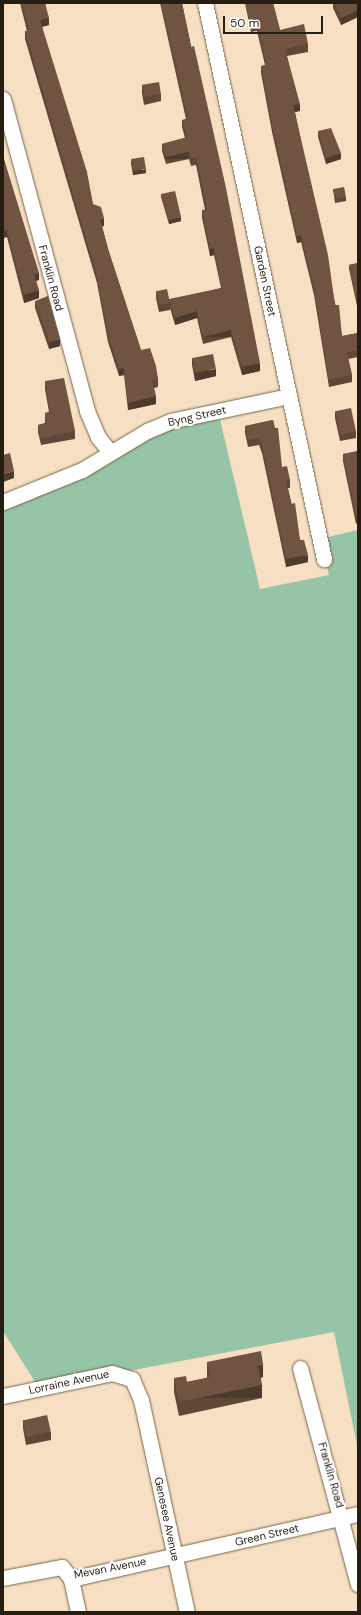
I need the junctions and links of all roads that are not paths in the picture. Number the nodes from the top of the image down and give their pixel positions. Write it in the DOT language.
graph roads {
  1 [pos="205,3"];
  2 [pos="3,99"];
  3 [pos="289,396"];
  4 [pos="110,452"];
  5 [pos="3,502"];
  6 [pos="324,559"];
  7 [pos="300,1368"];
  8 [pos="3,1396"];
  9 [pos="147,1425"];
  10 [pos="358,1514"];
  11 [pos="342,1517"];
  12 [pos="175,1555"];
  13 [pos="3,1578"];
  14 [pos="71,1579"];
  15 [pos="358,1584"];
  16 [pos="78,1612"];
  17 [pos="187,1612"];
  1 -- 3 [label="street, Garden Street"];
  2 -- 4 [label="street, Franklin Road"];
  3 -- 4 [label="street, Byng Street"];
  3 -- 6 [label="street, Garden Street"];
  4 -- 5 [label="street, Byng Street"];
  7 -- 11 [label="street, Franklin Road"];
  8 -- 9 [label="street, Lorraine Avenue"];
  9 -- 12 [label="street, Genesee Avenue"];
  10 -- 11 [label="street, Green Street"];
  11 -- 12 [label="street, Green Street"];
  11 -- 15 [label="street, Franklin Road"];
  12 -- 14 [label="street, Mevan Avenue"];
  12 -- 17 [label="street, Genesee Avenue"];
  13 -- 14 [label="street, Mevan Avenue"];
  14 -- 16 [label="street"];
}
